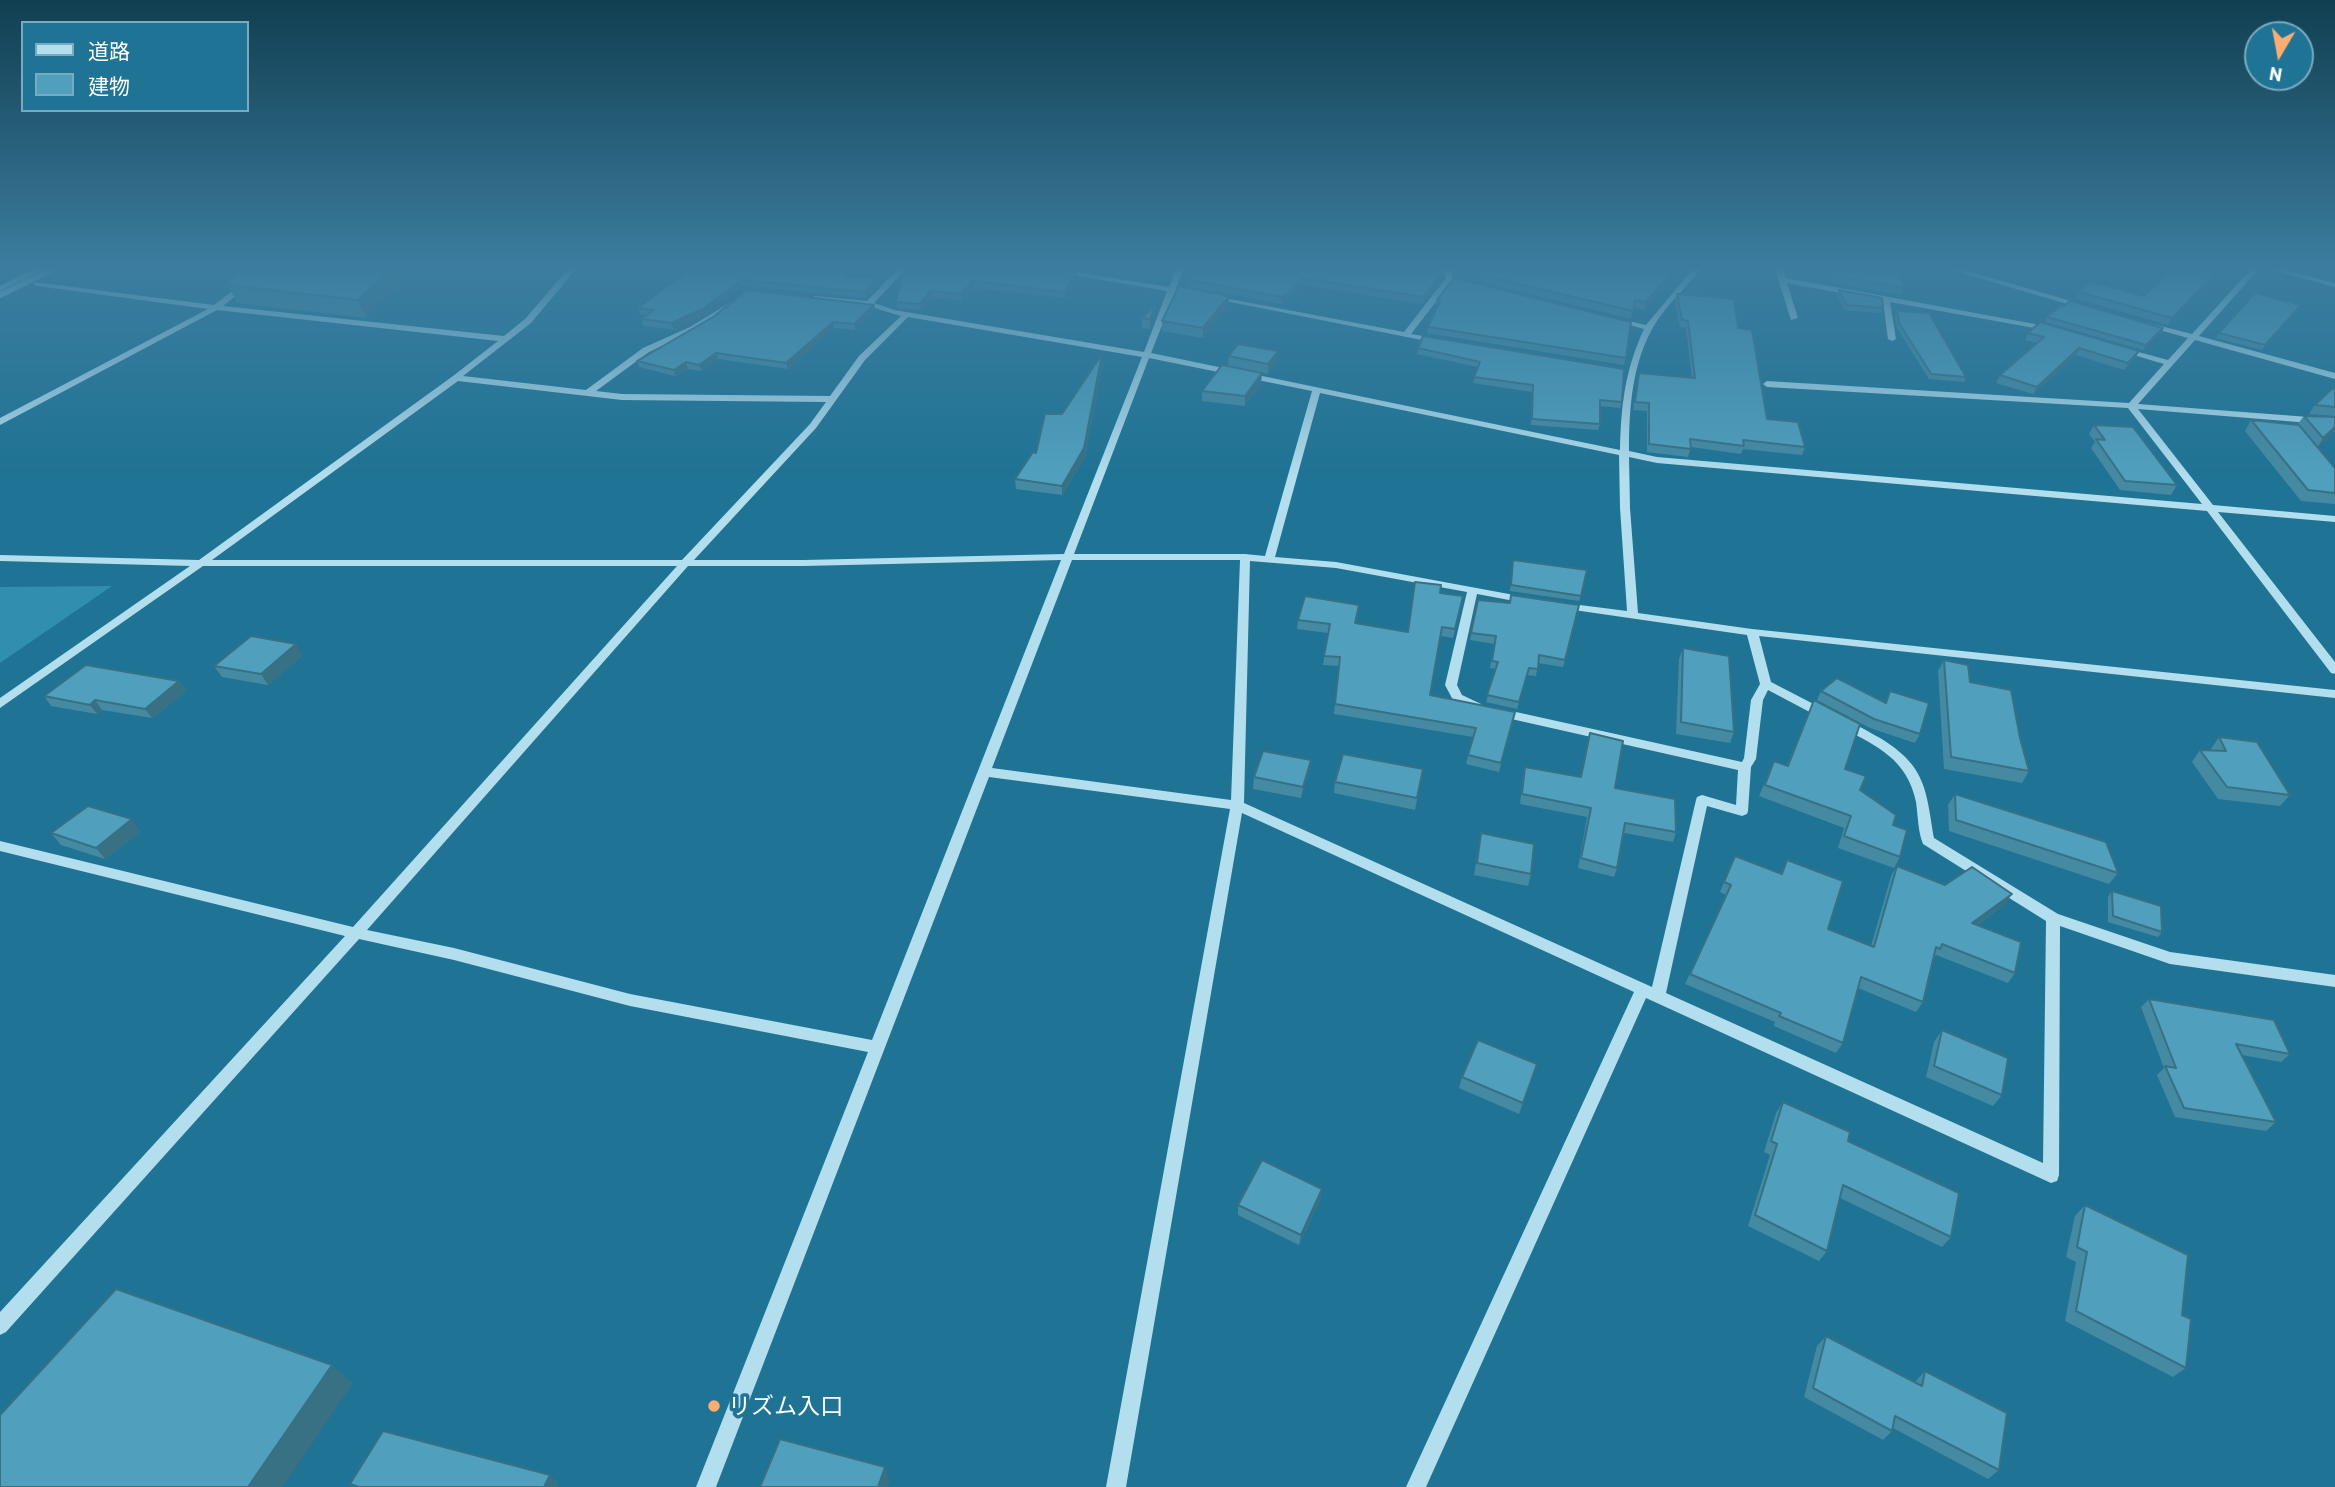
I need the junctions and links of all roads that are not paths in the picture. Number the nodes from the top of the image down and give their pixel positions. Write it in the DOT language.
graph roads {
  1 [pos="158,338"];
  2 [pos="500,338"];
  3 [pos="672,338"];
  4 [pos="882,338"];
  5 [pos="1050,338"];
  6 [pos="1154,338"];
  7 [pos="1425,338"];
  8 [pos="1644,338"];
  9 [pos="2192,338"];
  10 [pos="2198,338"];
  11 [pos="506,339"];
  12 [pos="1446,342"];
  13 [pos="2107,345"];
  14 [pos="1147,355"];
  15 [pos="2169,363"];
  16 [pos="1617,369"];
  17 [pos="1630,371"];
  18 [pos="2335,376"];
  19 [pos="456,378"];
  20 [pos="1767,384"];
  21 [pos="1316,390"];
  22 [pos="588,393"];
  23 [pos="833,399"];
  24 [pos="2131,405"];
  25 [pos="0,422"];
  26 [pos="2335,422"];
  27 [pos="1624,455"];
  28 [pos="2211,508"];
  29 [pos="2335,519"];
  30 [pos="1070,557"];
  31 [pos="1245,557"];
  32 [pos="0,558"];
  33 [pos="1269,559"];
  34 [pos="200,563"];
  35 [pos="685,563"];
  36 [pos="1473,590"];
  37 [pos="1536,601"];
  38 [pos="1550,604"];
  39 [pos="1633,616"];
  40 [pos="1752,632"];
  41 [pos="2335,670"];
  42 [pos="1766,684"];
  43 [pos="2335,694"];
  44 [pos="0,704"];
  45 [pos="1745,765"];
  46 [pos="986,772"];
  47 [pos="1237,805"];
  48 [pos="0,846"];
  49 [pos="2053,918"];
  50 [pos="356,933"];
  51 [pos="2335,981"];
  52 [pos="1651,992"];
  53 [pos="876,1048"];
  54 [pos="0,1326"];
  55 [pos="706,1487"];
  56 [pos="1115,1487"];
  57 [pos="1416,1487"];
  1 -- 25 [label="street"];
  2 -- 11 [label="street"];
  3 -- 22 [label="street"];
  4 -- 23 [label="street"];
  5 -- 14 [label="street"];
  6 -- 14 [label="street"];
  7 -- 12 [label="street"];
  8 -- 17 [label="street"];
  9 -- 15 [label="street"];
  10 -- 18 [label="street"];
  11 -- 19 [label="street"];
  13 -- 15 [label="street"];
  14 -- 21 [label="street"];
  14 -- 30 [label="street"];
  15 -- 24 [label="street"];
  16 -- 17 [label="street"];
  17 -- 27 [label="street"];
  19 -- 22 [label="street"];
  19 -- 34 [label="street"];
  20 -- 24 [label="street"];
  21 -- 27 [label="street"];
  21 -- 33 [label="street"];
  22 -- 23 [label="street"];
  23 -- 35 [label="street"];
  24 -- 26 [label="street"];
  24 -- 28 [label="street"];
  27 -- 28 [label="street"];
  27 -- 39 [label="street"];
  28 -- 29 [label="street"];
  28 -- 41 [label="street"];
  30 -- 31 [label="street"];
  30 -- 35 [label="street"];
  30 -- 46 [label="street"];
  31 -- 33 [label="street"];
  31 -- 47 [label="street"];
  32 -- 34 [label="street"];
  33 -- 36 [label="street"];
  34 -- 35 [label="street"];
  34 -- 44 [label="street"];
  35 -- 50 [label="street"];
  36 -- 37 [label="street"];
  36 -- 45 [label="street"];
  38 -- 39 [label="street"];
  39 -- 40 [label="street"];
  40 -- 42 [label="street"];
  40 -- 43 [label="street"];
  42 -- 45 [label="street"];
  42 -- 49 [label="street"];
  45 -- 52 [label="street"];
  46 -- 47 [label="street"];
  46 -- 53 [label="street"];
  47 -- 52 [label="street"];
  47 -- 56 [label="street"];
  48 -- 50 [label="street"];
  49 -- 51 [label="street"];
  49 -- 52 [label="street"];
  50 -- 53 [label="street"];
  50 -- 54 [label="street"];
  52 -- 57 [label="street"];
  53 -- 55 [label="street"];
}
